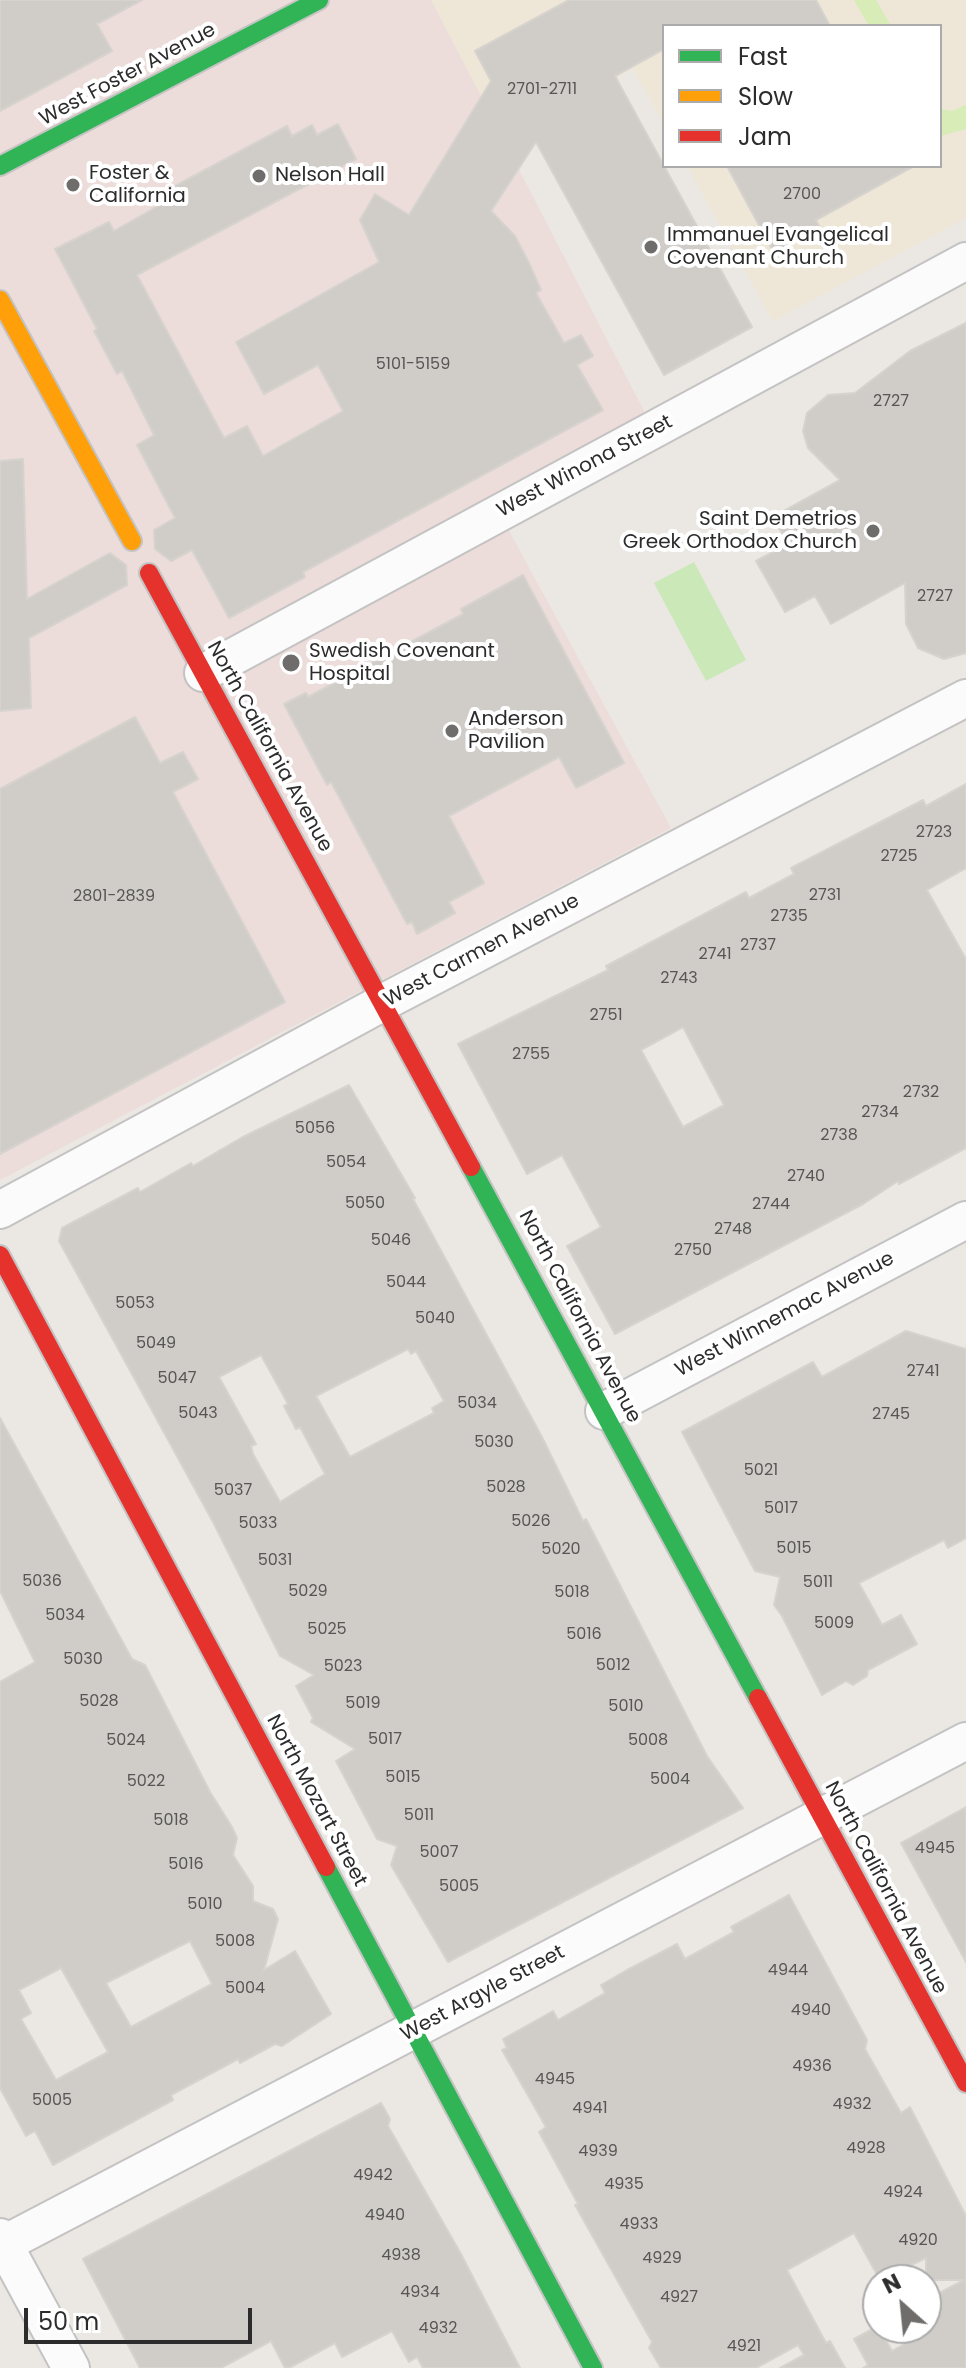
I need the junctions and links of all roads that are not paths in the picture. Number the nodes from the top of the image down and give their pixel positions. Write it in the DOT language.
graph roads {
  1 [pos="319,0"];
  2 [pos="0,166"];
  3 [pos="966,261"];
  4 [pos="0,300"];
  5 [pos="132,541"];
  6 [pos="149,573"];
  7 [pos="203,673"];
  8 [pos="966,698"];
  9 [pos="384,1002"];
  10 [pos="0,1210"];
  11 [pos="966,1220"];
  12 [pos="0,1255"];
  13 [pos="604,1411"];
  14 [pos="966,1741"];
  15 [pos="822,1816"];
  16 [pos="413,2030"];
  17 [pos="966,2083"];
  18 [pos="1,2242"];
  19 [pos="71,2368"];
  20 [pos="593,2368"];
  1 -- 2 [label="main road, West Foster Avenue"];
  3 -- 7 [label="street, West Winona Street"];
  4 -- 5 [label="main road"];
  6 -- 7 [label="main road, North California Avenue"];
  7 -- 9 [label="main road, North California Avenue"];
  8 -- 9 [label="street, West Carmen Avenue"];
  9 -- 10 [label="street, West Carmen Avenue"];
  9 -- 13 [label="main road, North California Avenue"];
  11 -- 13 [label="street, West Winnemac Avenue"];
  12 -- 16 [label="main road, North Mozart Street"];
  13 -- 15 [label="main road, North California Avenue"];
  14 -- 15 [label="street, West Argyle Street"];
  15 -- 16 [label="street, West Argyle Street"];
  15 -- 17 [label="main road, North California Avenue"];
  16 -- 18 [label="street, West Argyle Street"];
  16 -- 20 [label="main road, North Mozart Street"];
  18 -- 19 [label="street"];
}
